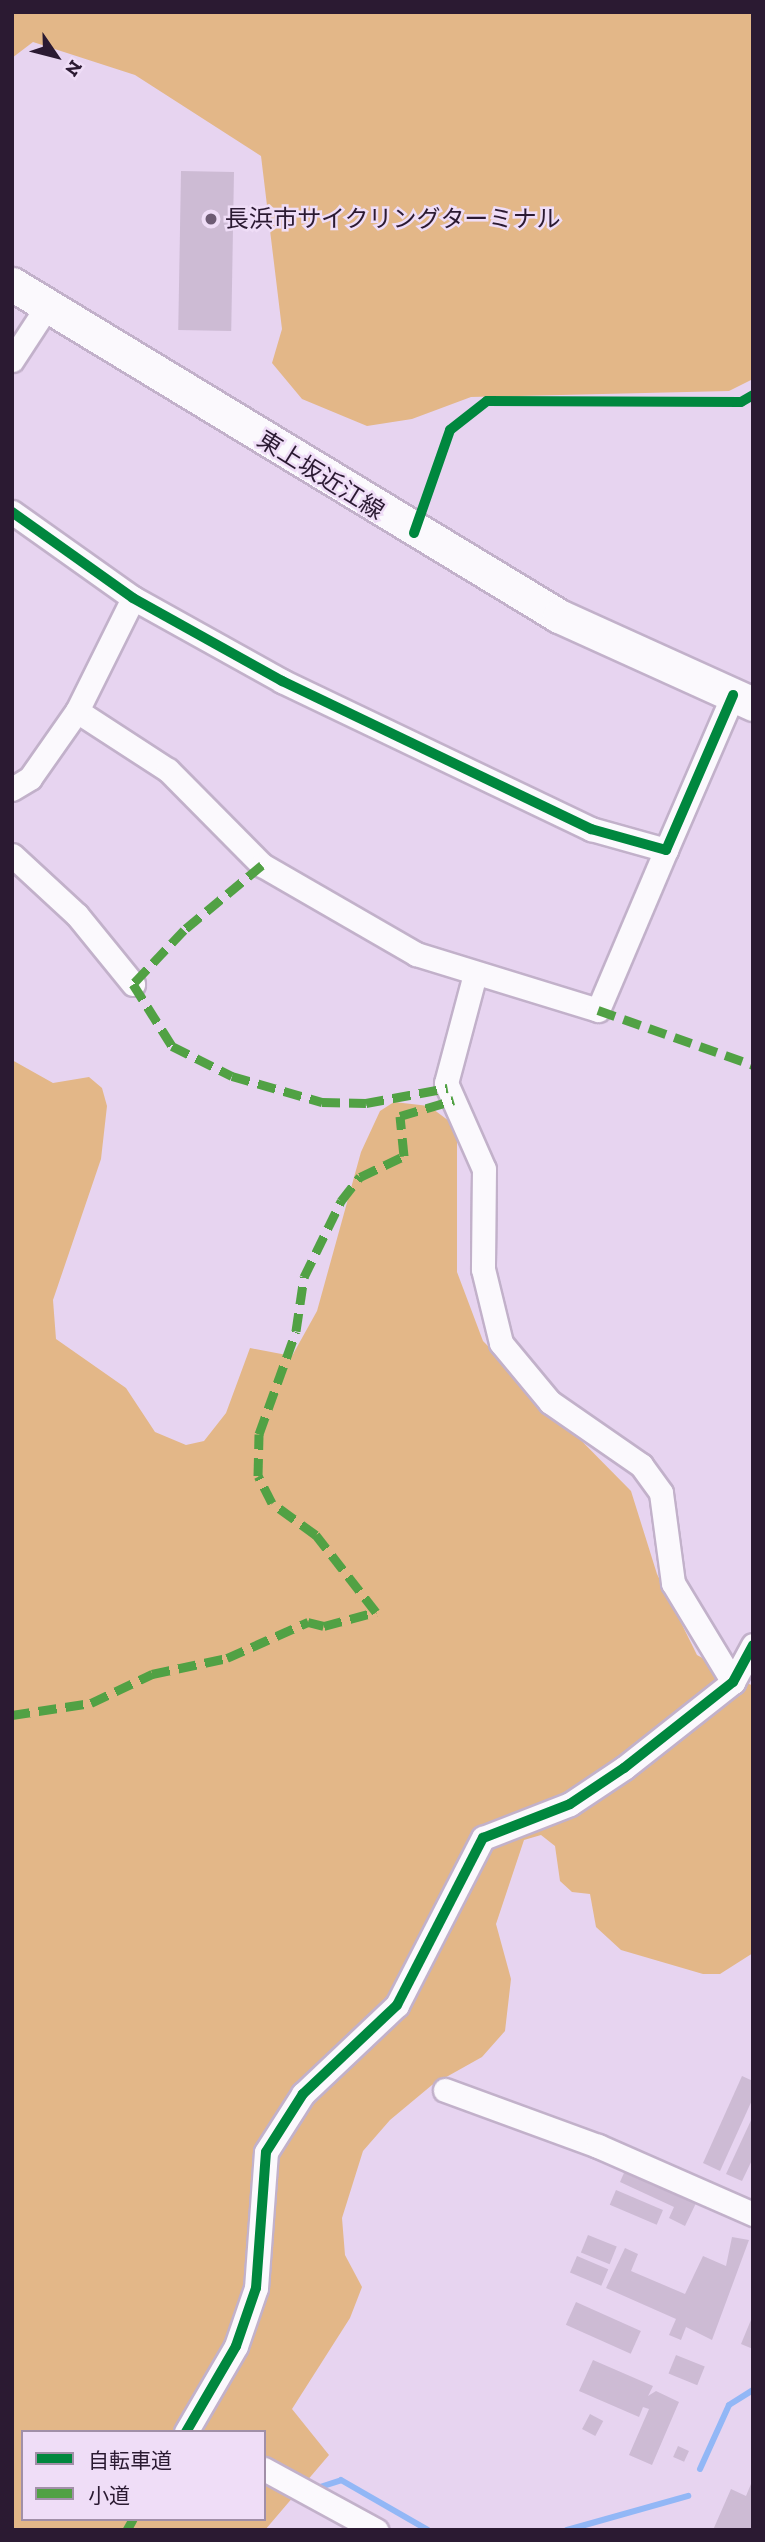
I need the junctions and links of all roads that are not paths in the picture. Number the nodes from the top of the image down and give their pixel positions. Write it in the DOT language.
graph roads {
  1 [pos="12,284"];
  2 [pos="48,305"];
  3 [pos="12,360"];
  4 [pos="12,512"];
  5 [pos="133,598"];
  6 [pos="743,699"];
  7 [pos="77,710"];
  8 [pos="12,789"];
  9 [pos="666,850"];
  10 [pos="12,855"];
  11 [pos="475,974"];
  12 [pos="133,984"];
  13 [pos="753,1645"];
  14 [pos="733,1682"];
  15 [pos="445,2090"];
  16 [pos="753,2214"];
  17 [pos="187,2430"];
  18 [pos="266,2470"];
  19 [pos="376,2530"];
  1 -- 2 [label="main road, 東上坂近江線"];
  2 -- 3 [label="street"];
  2 -- 6 [label="main road, 東上坂近江線"];
  4 -- 5 [label="street"];
  5 -- 7 [label="street"];
  5 -- 9 [label="street"];
  6 -- 9 [label="street"];
  7 -- 8 [label="street"];
  7 -- 11 [label="street"];
  9 -- 11 [label="street"];
  10 -- 12 [label="street"];
  11 -- 14 [label="street"];
  13 -- 14 [label="street"];
  14 -- 17 [label="street"];
  15 -- 16 [label="street"];
  18 -- 19 [label="street"];
}
